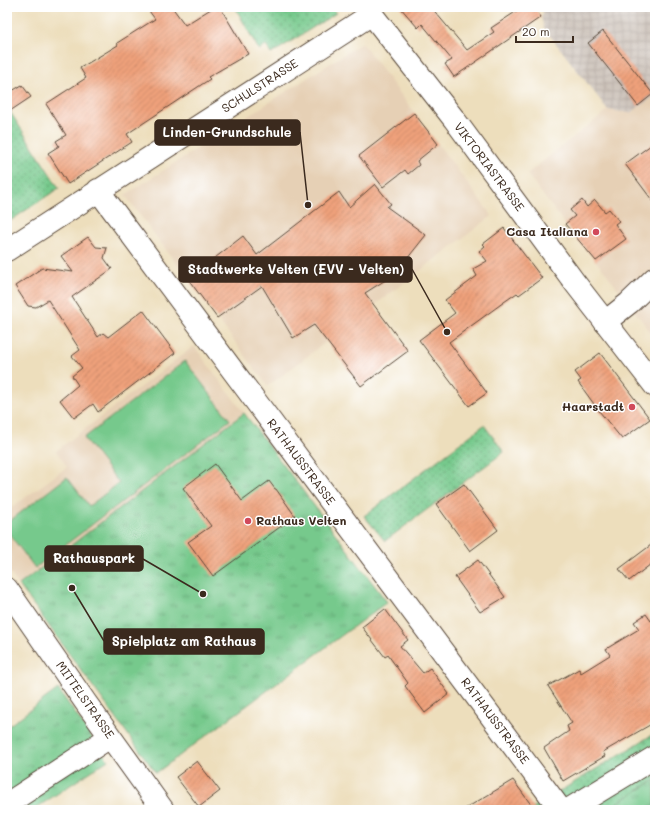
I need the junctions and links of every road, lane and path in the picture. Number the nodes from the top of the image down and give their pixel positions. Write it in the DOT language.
graph roads {
  1 [pos="369,11"];
  2 [pos="98,190"];
  3 [pos="7,250"];
  4 [pos="655,278"];
  5 [pos="605,322"];
  6 [pos="655,386"];
  7 [pos="7,590"];
  8 [pos="110,736"];
  9 [pos="655,757"];
  10 [pos="7,804"];
  11 [pos="163,810"];
  12 [pos="561,810"];
  13 [pos="568,810"];
  1 -- 2 [label="street, SCHULSTRASSE"];
  1 -- 5 [label="street, VIKTORIASTRASSE"];
  2 -- 3 [label="street, SCHULSTRASSE"];
  2 -- 12 [label="street, RATHAUSSTRASSE"];
  4 -- 5 [label="street"];
  5 -- 6 [label="street, VIKTORIASTRASSE"];
  7 -- 8 [label="street, MITTELSTRASSE"];
  8 -- 10 [label="street"];
  8 -- 11 [label="street, MITTELSTRASSE"];
  9 -- 13 [label="street"];
}
